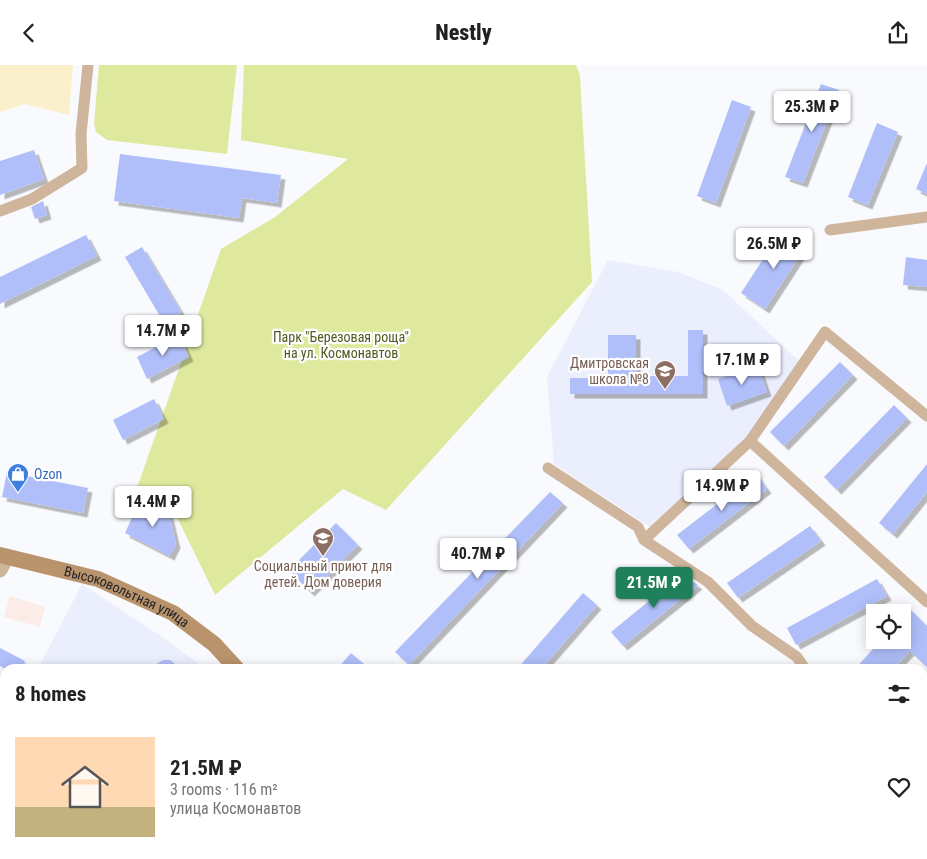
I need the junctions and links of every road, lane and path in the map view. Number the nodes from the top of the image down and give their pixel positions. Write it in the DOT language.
graph roads {
  1 [pos="88,65"];
  2 [pos="0,211"];
  3 [pos="927,217"];
  4 [pos="830,230"];
  5 [pos="927,416"];
  6 [pos="750,441"];
  7 [pos="548,468"];
  8 [pos="644,540"];
  9 [pos="2,561"];
  10 [pos="927,602"];
  11 [pos="232,664"];
  12 [pos="802,664"];
  1 -- 2 [label="street"];
  3 -- 4 [label="street"];
  5 -- 6 [label="street"];
  6 -- 8 [label="street"];
  6 -- 10 [label="street"];
  7 -- 8 [label="street"];
  8 -- 12 [label="street"];
  9 -- 11 [label="main road, Высоковольтная улица"];
}
